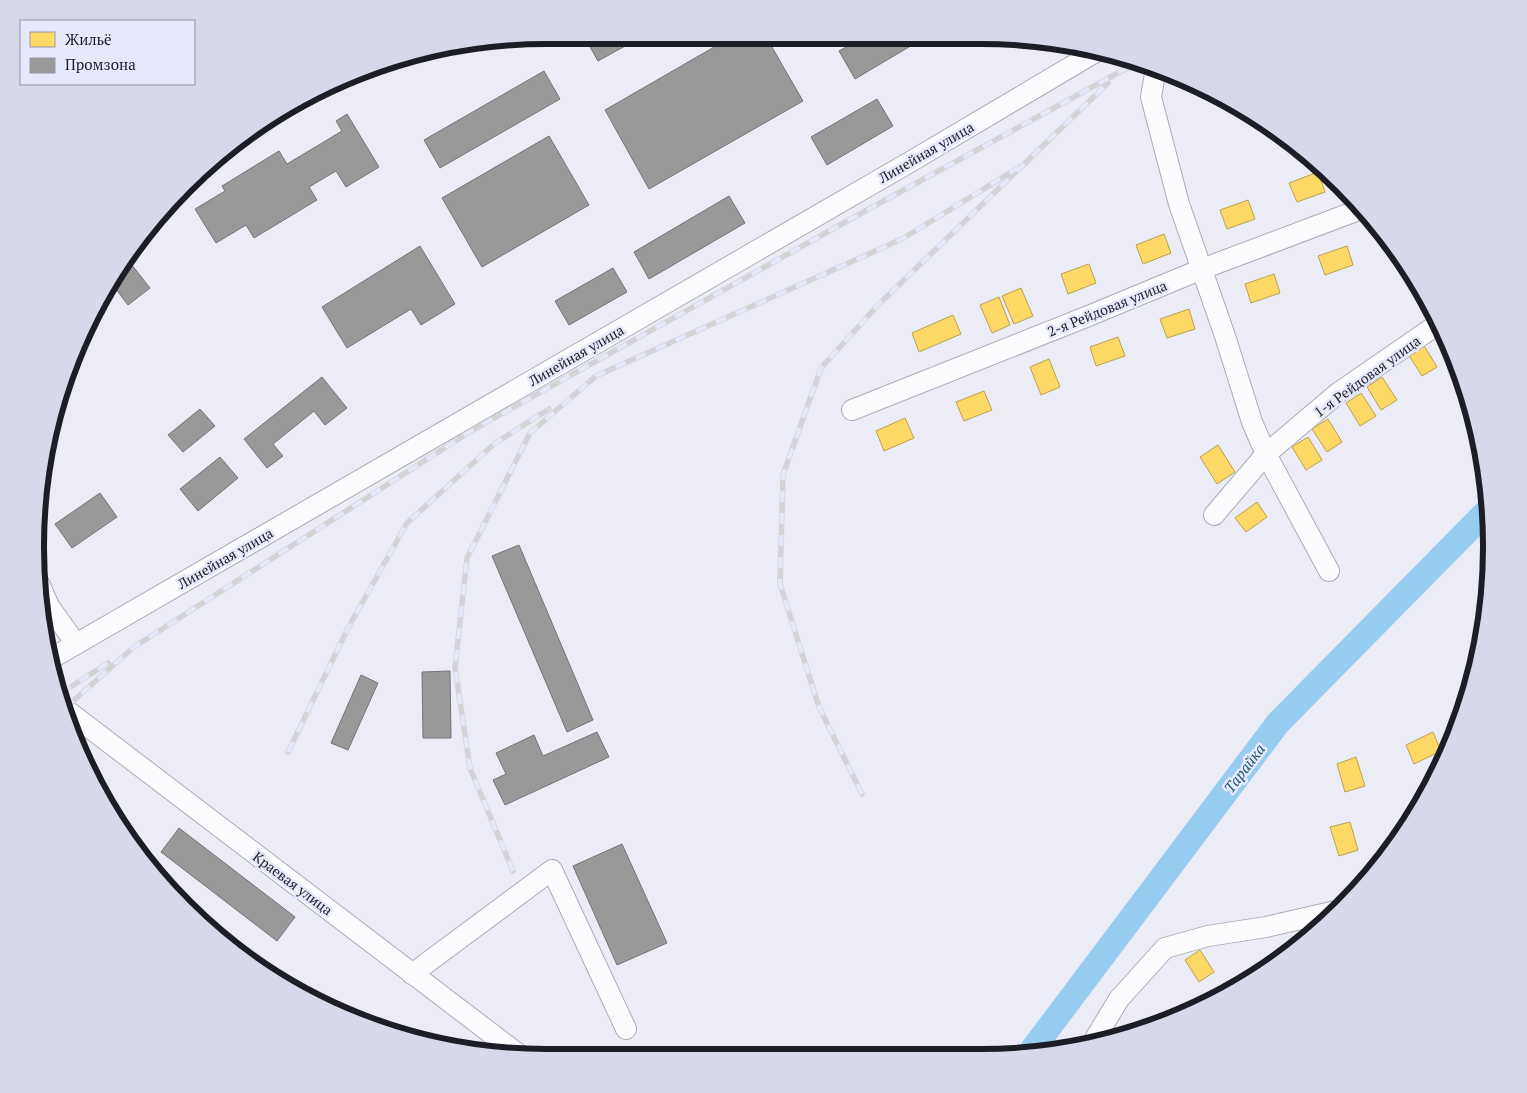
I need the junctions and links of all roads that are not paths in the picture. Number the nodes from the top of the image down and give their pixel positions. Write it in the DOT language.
graph roads {
  1 [pos="1090,56"];
  2 [pos="1155,75"];
  3 [pos="1355,211"];
  4 [pos="1202,268"];
  5 [pos="1433,328"];
  6 [pos="852,410"];
  7 [pos="1266,454"];
  8 [pos="1214,515"];
  9 [pos="1329,571"];
  10 [pos="47,601"];
  11 [pos="76,644"];
  12 [pos="56,656"];
  13 [pos="73,715"];
  14 [pos="1323,914"];
  15 [pos="412,974"];
  16 [pos="626,1029"];
  17 [pos="1097,1036"];
  18 [pos="510,1048"];
  1 -- 11 [label="street, Линейная улица"];
  2 -- 4 [label="street"];
  3 -- 4 [label="street, 2-я Рейдовая улица"];
  4 -- 6 [label="street, 2-я Рейдовая улица"];
  4 -- 7 [label="street"];
  5 -- 7 [label="street, 1-я Рейдовая улица"];
  7 -- 8 [label="street, 1-я Рейдовая улица"];
  7 -- 9 [label="street"];
  10 -- 11 [label="street"];
  11 -- 12 [label="street, Линейная улица"];
  13 -- 15 [label="street, Краевая улица"];
  14 -- 17 [label="street"];
  15 -- 16 [label="street"];
  15 -- 18 [label="street, Краевая улица"];
}
